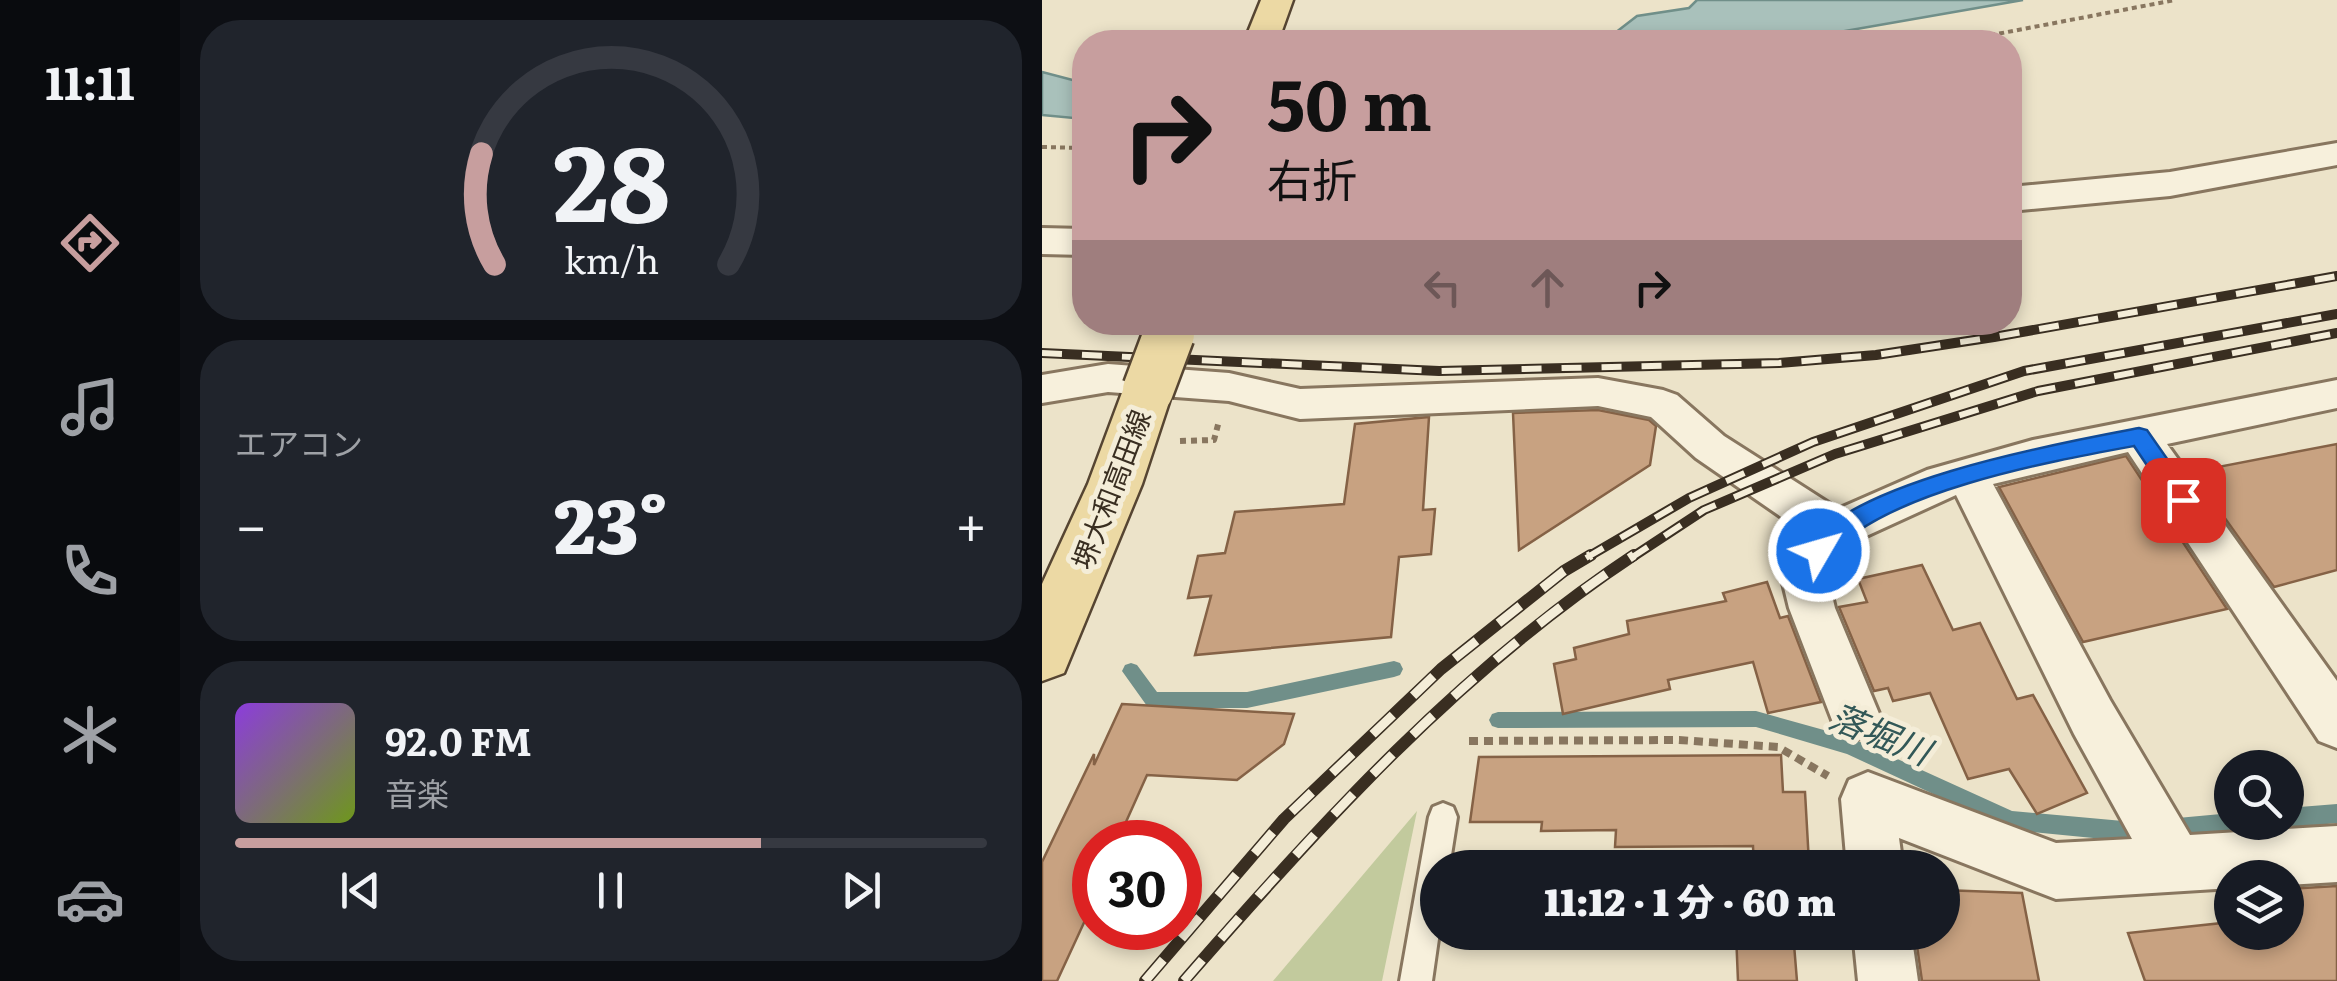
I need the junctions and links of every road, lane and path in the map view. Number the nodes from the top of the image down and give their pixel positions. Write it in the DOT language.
graph roads {
  1 [pos="1277,0"];
  2 [pos="2175,0"];
  3 [pos="1266,30"];
  4 [pos="2019,30"];
  5 [pos="1042,147"];
  6 [pos="1072,148"];
  7 [pos="2336,154"];
  8 [pos="2022,198"];
  9 [pos="1042,241"];
  10 [pos="1072,242"];
  11 [pos="1168,335"];
  12 [pos="1042,389"];
  13 [pos="2336,394"];
  14 [pos="2139,436"];
  15 [pos="1967,475"];
  16 [pos="1836,530"];
  17 [pos="1042,653"];
  18 [pos="1855,716"];
  19 [pos="2336,724"];
  20 [pos="1469,741"];
  21 [pos="1868,799"];
  22 [pos="1443,816"];
  23 [pos="2164,843"];
  24 [pos="1439,850"];
  25 [pos="1873,850"];
  26 [pos="2336,854"];
  27 [pos="1423,950"];
  28 [pos="1884,950"];
  29 [pos="1416,981"];
  30 [pos="1888,981"];
  1 -- 3 [label="main road"];
  2 -- 4 [label="path"];
  5 -- 6 [label="path"];
  7 -- 8 [label="street"];
  9 -- 10 [label="street"];
  11 -- 17 [label="main road, 堺大和高田線, bridge"];
  12 -- 16 [label="street"];
  13 -- 14 [label="street"];
  14 -- 15 [label="street"];
  14 -- 19 [label="street"];
  15 -- 16 [label="street"];
  15 -- 23 [label="street"];
  16 -- 18 [label="street"];
  20 -- 21 [label="path"];
  21 -- 23 [label="street"];
  21 -- 25 [label="street"];
  22 -- 24 [label="lane"];
  23 -- 26 [label="street"];
  27 -- 29 [label="lane"];
  28 -- 30 [label="street"];
}
